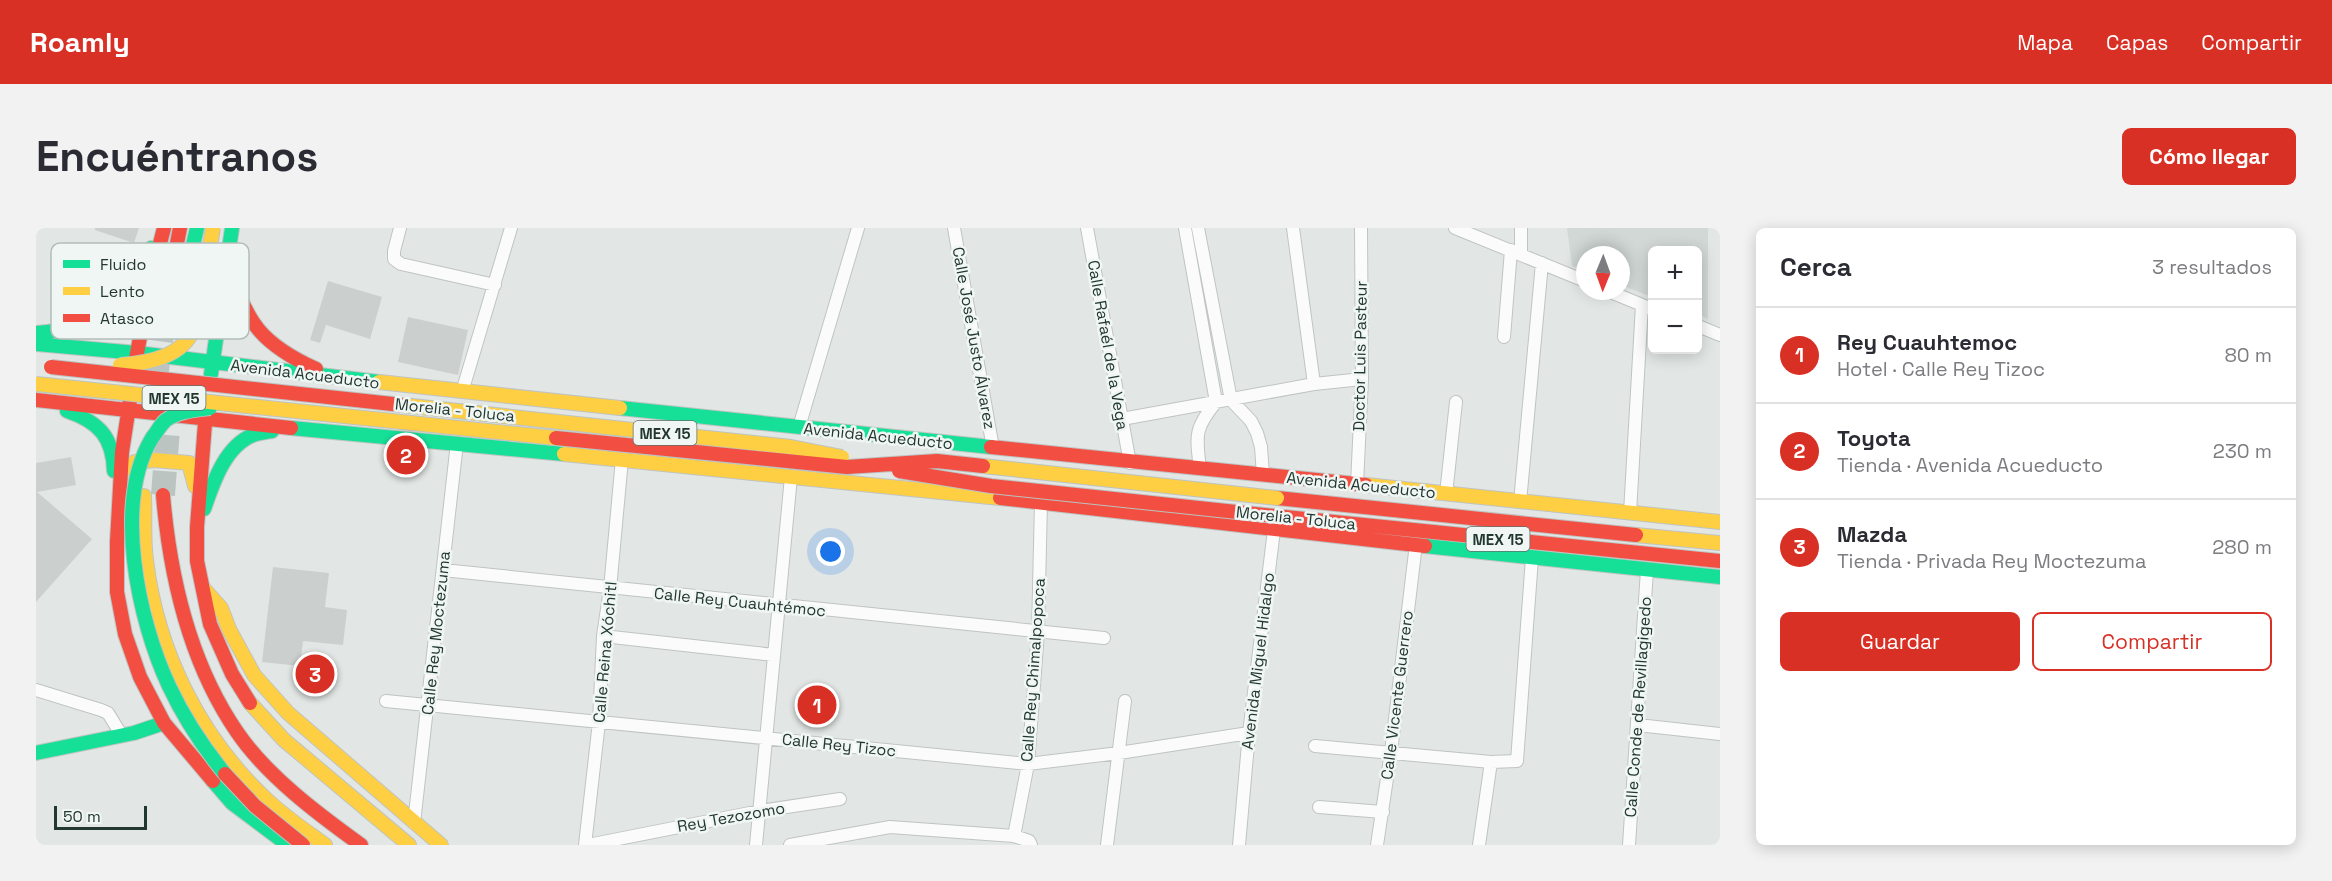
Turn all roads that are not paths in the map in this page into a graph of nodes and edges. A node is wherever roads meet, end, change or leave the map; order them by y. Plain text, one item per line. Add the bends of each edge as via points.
1 (163, 228) edge
2 (180, 228) edge
3 (197, 228) edge
4 (213, 228) edge
5 (232, 228) edge
6 (400, 228) edge
7 (511, 228) edge
8 (858, 228) edge
9 (954, 228) edge
10 (1087, 228) edge
11 (1185, 228) edge
12 (1198, 228) edge
13 (1293, 228) edge
14 (1361, 228) edge
15 (1455, 228) edge
16 (1521, 228) edge
17 (155, 243) edge
18 (159, 243) edge
19 (177, 243) edge
20 (194, 243) edge
21 (210, 243) edge
22 (230, 243) edge
23 (1516, 253) junction
24 (1542, 263) junction
25 (1576, 277) edge
26 (495, 285) junction
27 (1630, 300) edge
28 (1647, 307) edge
29 (249, 319) edge
30 (1702, 328) edge
31 (36, 333) edge
32 (51, 333) edge
33 (1720, 335) edge
34 (1504, 337) dead end
35 (140, 339) edge
36 (187, 339) edge
37 (216, 339) edge
38 (36, 344) edge
39 (99, 350) junction
40 (137, 353) junction
41 (212, 363) junction
42 (36, 366) edge
43 (240, 366) junction
44 (51, 367) junction
45 (328, 376) junction
46 (1362, 380) junction
47 (36, 384) edge
48 (1314, 384) junction
49 (462, 392) junction
50 (1231, 400) junction
51 (36, 402) edge
52 (1216, 402) junction
53 (1456, 402) dead end
54 (93, 406) junction
55 (128, 411) junction
56 (312, 413) junction
57 (1122, 419) junction
58 (205, 420) junction
59 (231, 423) junction
60 (799, 428) junction
61 (325, 431) junction
62 (456, 443) junction
63 (993, 448) junction
64 (622, 459) junction
65 (1130, 463) junction
66 (1200, 469) junction
67 (1263, 475) junction
68 (1279, 476) junction
69 (790, 477) junction
70 (1357, 484) junction
71 (1446, 494) junction
72 (163, 495) tunnel mouth
73 (144, 496) dead end
74 (1277, 498) junction
75 (119, 499) junction
76 (1041, 502) junction
77 (1520, 502) junction
78 (1630, 513) junction
79 (117, 520) junction
80 (1275, 522) junction
81 (1720, 522) edge
82 (197, 527) junction
83 (1720, 543) edge
84 (1416, 544) junction
85 (1532, 558) junction
86 (1720, 561) edge
87 (443, 570) junction
88 (1647, 570) junction
89 (1720, 577) edge
90 (201, 587) junction
91 (610, 589) junction
92 (779, 605) junction
93 (1038, 632) junction
94 (603, 636) junction
95 (1104, 638) dead end
96 (774, 656) junction
97 (36, 690) edge
98 (386, 701) dead end
99 (1125, 701) dead end
100 (428, 705) junction
101 (599, 722) junction
102 (164, 723) junction
103 (1638, 725) junction
104 (1249, 733) junction
105 (1720, 734) edge
106 (122, 736) junction
107 (766, 737) junction
108 (1315, 746) dead end
109 (1391, 752) junction
110 (36, 753) edge
111 (1119, 753) junction
112 (1491, 762) junction
113 (1028, 764) junction
114 (840, 800) dead end
115 (1319, 807) dead end
116 (760, 811) junction
117 (1383, 812) junction
118 (414, 823) junction
119 (1014, 837) junction
120 (288, 845) edge
121 (303, 845) edge
122 (324, 845) edge
123 (361, 845) edge
124 (409, 845) edge
125 (441, 845) edge
126 (586, 845) edge
127 (756, 845) edge
128 (790, 845) edge
129 (1031, 845) edge
130 (1107, 845) edge
131 (1239, 845) edge
132 (1377, 845) edge
133 (1479, 845) edge
134 (1629, 845) edge

1 - 17 main road
1 - 18 main road
2 - 19 main road
3 - 20 main road
4 - 21 main road, bridge
5 - 22 main road
6 - 26 street via 394,259 401,264
7 - 26 street
8 - 60 street
9 - 63 street, Calle José Justo Álvarez
10 - 57 street, Calle Rafaél de la Vega
11 - 52 street
12 - 50 street
13 - 48 street
14 - 46 street, Doctor Luis Pasteur
15 - 23 street
16 - 23 street
23 - 24 street
23 - 34 street
24 - 25 street
24 - 77 street
26 - 49 street
27 - 28 street
28 - 78 street
29 - 45 main road via 264,339 283,353
30 - 33 street
31 - 32 main road
35 - 40 main road
36 - 44 main road, bridge via 174,352 154,361
37 - 41 main road
38 - 39 main road, Avenida Acueducto
39 - 40 main road, Avenida Acueducto
39 - 54 main road via 111,369 105,395
40 - 41 main road, Avenida Acueducto
40 - 55 main road
41 - 43 main road, Avenida Acueducto
41 - 58 main road
42 - 44 main road, Morelia - Toluca / MEX 15
43 - 45 main road, Avenida Acueducto
43 - 59 main road via 222,378 216,391 218,405
44 - 80 main road, Morelia - Toluca / MEX 15, bridge via 791,447 891,470 991,486
45 - 49 main road, Avenida Acueducto
46 - 48 street
46 - 70 street, Doctor Luis Pasteur
47 - 56 main road, Morelia - Toluca / MEX 15, bridge
48 - 50 street
49 - 60 main road, Avenida Acueducto
50 - 52 street
50 - 67 street via 1257,433
51 - 54 main road
51 - 79 main road via 87,417 100,428 114,463
52 - 57 street
52 - 66 street via 1198,429
53 - 71 street
54 - 55 main road
55 - 58 main road
55 - 75 main road
56 - 74 main road, Morelia - Toluca / MEX 15, bridge via 801,464 847,467 937,460
56 - 121 main road, bridge via 215,408 185,412 160,424 148,443 134,483 133,506 136,575 161,672 215,762 242,794
57 - 65 street, Calle Rafaél de la Vega
58 - 59 main road
58 - 82 main road
59 - 61 main road
60 - 63 main road, Avenida Acueducto
61 - 62 main road
61 - 82 main road via 275,430 250,436 220,469
62 - 64 main road
62 - 87 street, Calle Rey Moctezuma
63 - 65 main road, Avenida Acueducto
64 - 69 main road
64 - 91 street, Calle Reina Xóchitl
65 - 66 main road, Avenida Acueducto
66 - 67 main road, Avenida Acueducto
67 - 68 main road, Avenida Acueducto
68 - 70 main road, Avenida Acueducto
68 - 74 street, Avenida Miguel Hidalgo
69 - 76 main road
69 - 92 street
70 - 71 main road, Avenida Acueducto
71 - 77 main road, Avenida Acueducto
72 - 123 main road via 174,586 188,634 212,690 238,733 281,781
73 - 122 main road via 146,559 156,615 184,686 216,743 234,765 267,800
74 - 80 street, Avenida Miguel Hidalgo
74 - 83 main road, Morelia - Toluca / MEX 15
75 - 79 main road
75 - 82 main road via 126,474 135,462 189,463 195,485
76 - 80 main road
76 - 93 street, Calle Rey Chimalpopoca
77 - 78 main road, Avenida Acueducto
78 - 81 main road, Avenida Acueducto
79 - 102 main road via 117,592 124,634
80 - 84 main road
80 - 86 main road, Morelia - Toluca / MEX 15
80 - 104 street, Avenida Miguel Hidalgo
82 - 90 main road
84 - 85 main road
84 - 109 street, Calle Vicente Guerrero
85 - 88 main road
85 - 112 street via 1517,761
87 - 91 street, Calle Rey Cuauhtémoc
87 - 100 street, Calle Rey Moctezuma
88 - 89 main road
88 - 103 street, Calle Conde de Revillagigedo
90 - 118 main road via 221,608 254,675 288,713
90 - 124 main road via 210,624 232,674 251,704 284,740
91 - 92 street, Calle Rey Cuauhtémoc
91 - 94 street, Calle Reina Xóchitl
92 - 93 street, Calle Rey Cuauhtémoc
92 - 96 street
93 - 95 street, Calle Rey Cuauhtémoc
93 - 113 street, Calle Rey Chimalpopoca
94 - 96 street
94 - 101 street, Calle Reina Xóchitl
96 - 107 street
97 - 106 street via 101,710
98 - 100 street, Calle Rey Tizoc
99 - 111 street
100 - 101 street, Calle Rey Tizoc
100 - 118 street, Calle Rey Moctezuma
101 - 107 street, Calle Rey Tizoc
101 - 126 street, Calle Reina Xóchitl
102 - 106 main road
102 - 120 main road via 231,803
103 - 105 street
103 - 134 street, Calle Conde de Revillagigedo
104 - 111 street, Calle Rey Tizoc
104 - 131 street, Avenida Miguel Hidalgo
106 - 110 main road
107 - 113 street, Calle Rey Tizoc
107 - 116 street
108 - 109 street
109 - 112 street
109 - 117 street, Calle Vicente Guerrero
111 - 113 street, Calle Rey Tizoc
111 - 130 street
112 - 133 street
113 - 119 street, Calle Rey Chimalpopoca
114 - 116 street, Rey Tezozomo
115 - 117 street
116 - 126 street, Rey Tezozomo
116 - 127 street
117 - 132 street, Calle Vicente Guerrero
118 - 125 main road
119 - 128 street via 890,828
119 - 129 street

